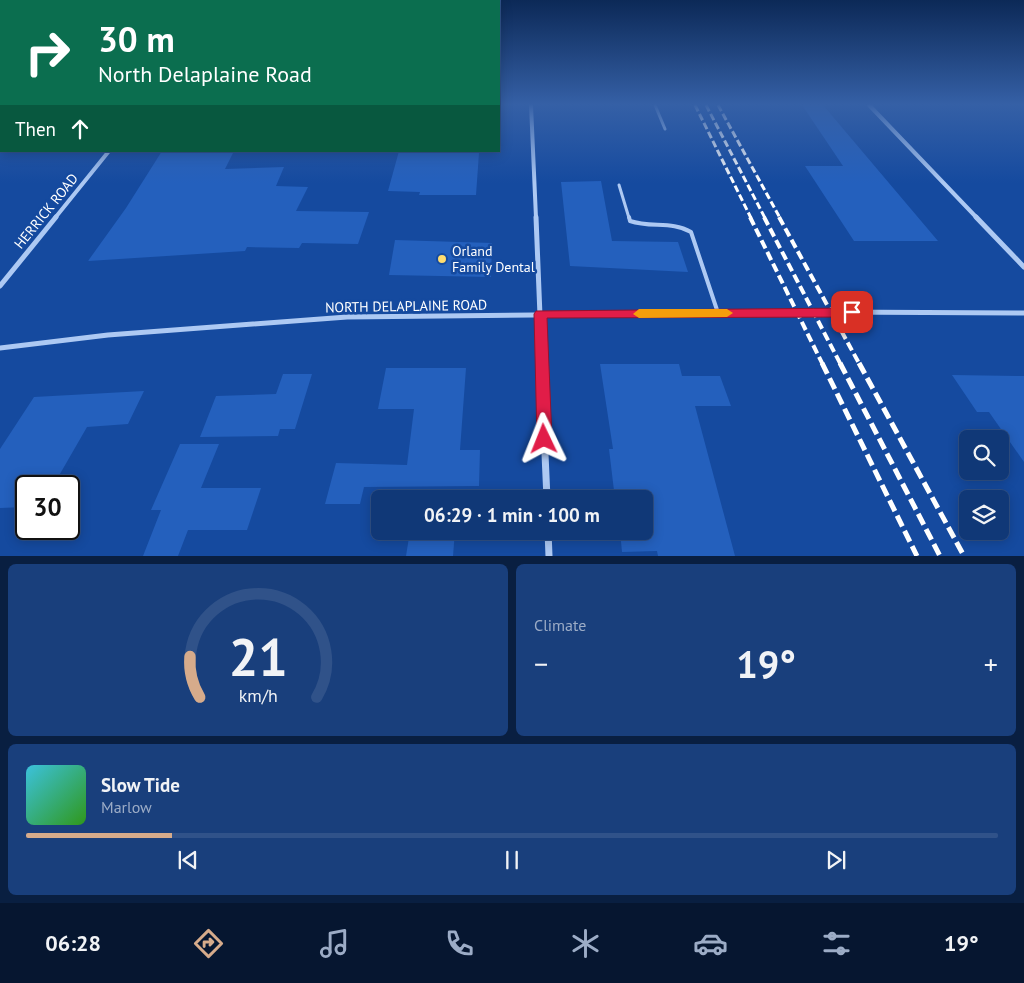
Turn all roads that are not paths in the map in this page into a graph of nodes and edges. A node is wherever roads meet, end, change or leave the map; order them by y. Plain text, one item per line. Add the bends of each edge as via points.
1 (532, 131) edge
2 (895, 131) edge
3 (108, 152) edge
4 (619, 185) dead end
5 (1024, 267) edge
6 (0, 286) edge
7 (718, 313) junction
8 (1024, 313) edge
9 (540, 314) junction
10 (0, 348) edge
11 (547, 490) edge
12 (548, 540) edge
13 (549, 556) edge

1 - 9 street
2 - 5 street
3 - 6 street, HERRICK ROAD
4 - 7 lane via 630,221 681,225 690,232
7 - 8 street, NORTH DELAPLAINE ROAD
7 - 9 street, NORTH DELAPLAINE ROAD
9 - 10 street, NORTH DELAPLAINE ROAD via 347,317 108,335
9 - 11 street
12 - 13 street

